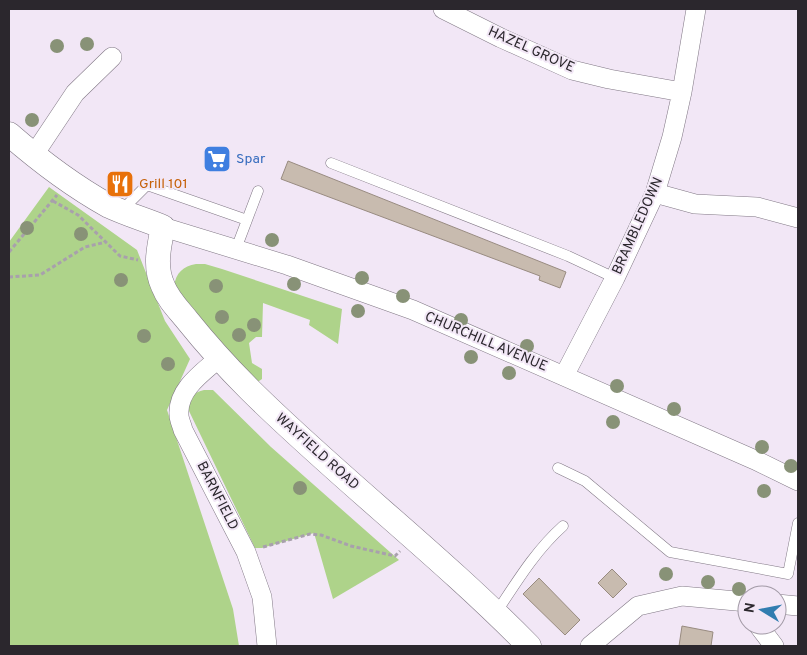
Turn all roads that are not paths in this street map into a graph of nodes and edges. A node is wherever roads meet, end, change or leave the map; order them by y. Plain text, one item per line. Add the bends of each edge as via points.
1 (443, 9) edge
2 (696, 9) edge
3 (112, 57) dead end
4 (682, 92) junction
5 (9, 134) edge
6 (33, 156) junction
7 (331, 163) dead end
8 (258, 191) dead end
9 (655, 193) junction
10 (121, 211) junction
11 (798, 218) edge
12 (247, 220) junction
13 (163, 227) junction
14 (236, 249) junction
15 (615, 278) junction
16 (218, 359) junction
17 (564, 376) junction
18 (558, 468) dead end
19 (798, 481) edge
20 (798, 523) edge
21 (563, 526) dead end
22 (737, 601) edge
23 (496, 614) junction
24 (766, 635) edge
25 (267, 646) edge
26 (529, 646) edge
27 (590, 646) edge
28 (774, 646) edge

1 - 4 street, HAZEL GROVE via 572,70
2 - 4 street, BRAMBLEDOWN
3 - 6 street via 75,94
4 - 9 street, BRAMBLEDOWN
5 - 6 street
6 - 10 street via 66,180
7 - 15 lane via 568,256
8 - 12 lane
9 - 11 street via 695,204 757,207
9 - 15 street, BRAMBLEDOWN
10 - 12 lane via 148,185
10 - 13 street
12 - 14 lane
13 - 14 street, CHURCHILL AVENUE
13 - 16 street, WAYFIELD ROAD via 158,266 162,285
14 - 17 street, CHURCHILL AVENUE via 413,310
15 - 17 street, BRAMBLEDOWN
16 - 23 street, WAYFIELD ROAD via 282,422
16 - 25 street, BARNFIELD via 189,386 179,413 183,430 246,552 262,597
17 - 19 street, CHURCHILL AVENUE
18 - 20 lane via 585,481 670,552 788,574
21 - 23 lane via 541,548
22 - 27 street via 682,596 638,606
23 - 26 street, WAYFIELD ROAD
24 - 28 street

